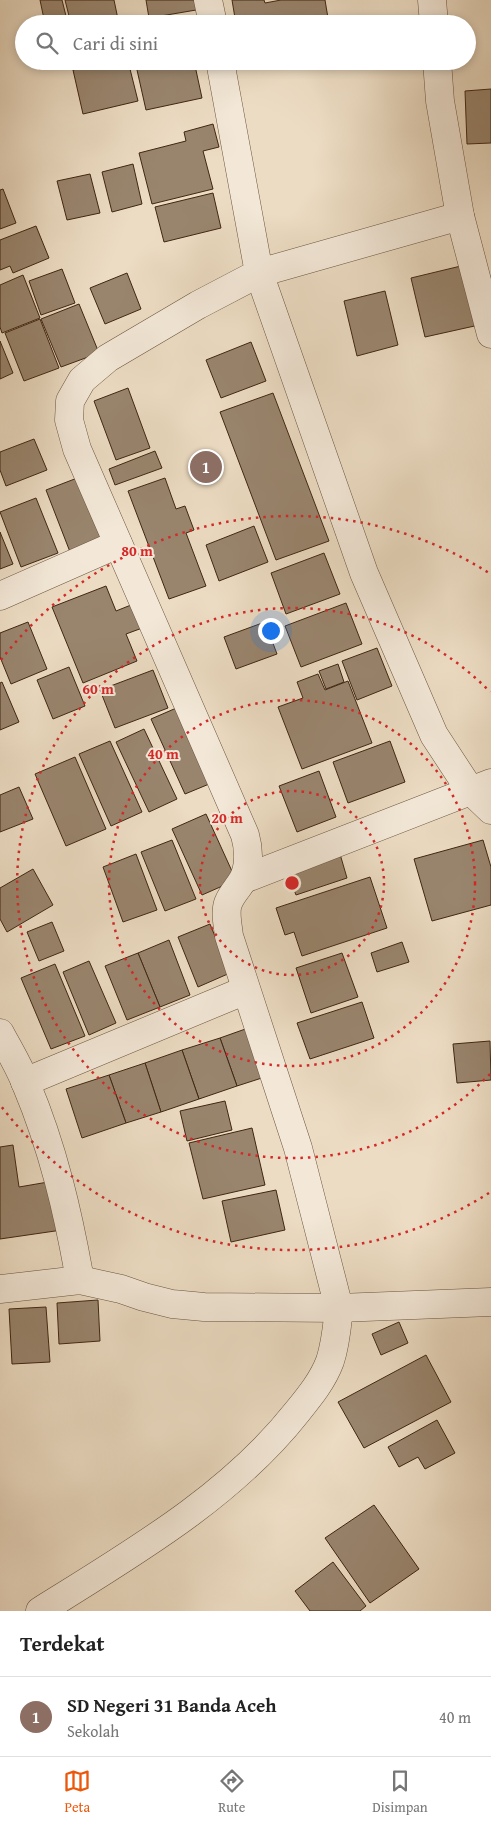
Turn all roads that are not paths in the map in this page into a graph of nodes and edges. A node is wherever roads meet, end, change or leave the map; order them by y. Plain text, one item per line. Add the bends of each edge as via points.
1 (208, 0) edge
2 (432, 0) edge
3 (210, 15) edge
4 (433, 15) edge
5 (222, 70) edge
6 (438, 70) edge
7 (460, 216) junction
8 (259, 273) junction
9 (491, 334) edge
10 (118, 544) junction
11 (0, 596) edge
12 (480, 787) edge
13 (491, 810) edge
14 (244, 879) junction
15 (246, 990) junction
16 (0, 1033) edge
17 (26, 1082) junction
18 (80, 1280) junction
19 (0, 1289) edge
20 (491, 1302) edge
21 (339, 1308) junction
22 (40, 1611) edge

1 - 3 street
2 - 4 street
5 - 8 street
6 - 7 street
7 - 8 street
7 - 9 street
8 - 10 street via 108,358 82,380 70,401 69,420 77,449
8 - 12 street via 364,573 434,735
10 - 11 street
10 - 14 street via 245,836 248,860
12 - 13 street
12 - 14 street
14 - 15 street via 229,901 226,912 229,936
15 - 17 street
15 - 21 street via 298,1148
16 - 17 street
17 - 18 street via 45,1132 69,1216
18 - 19 street
18 - 21 street via 122,1288 172,1304
20 - 21 street
21 - 22 street via 337,1336 330,1361 320,1382 283,1430 198,1507

